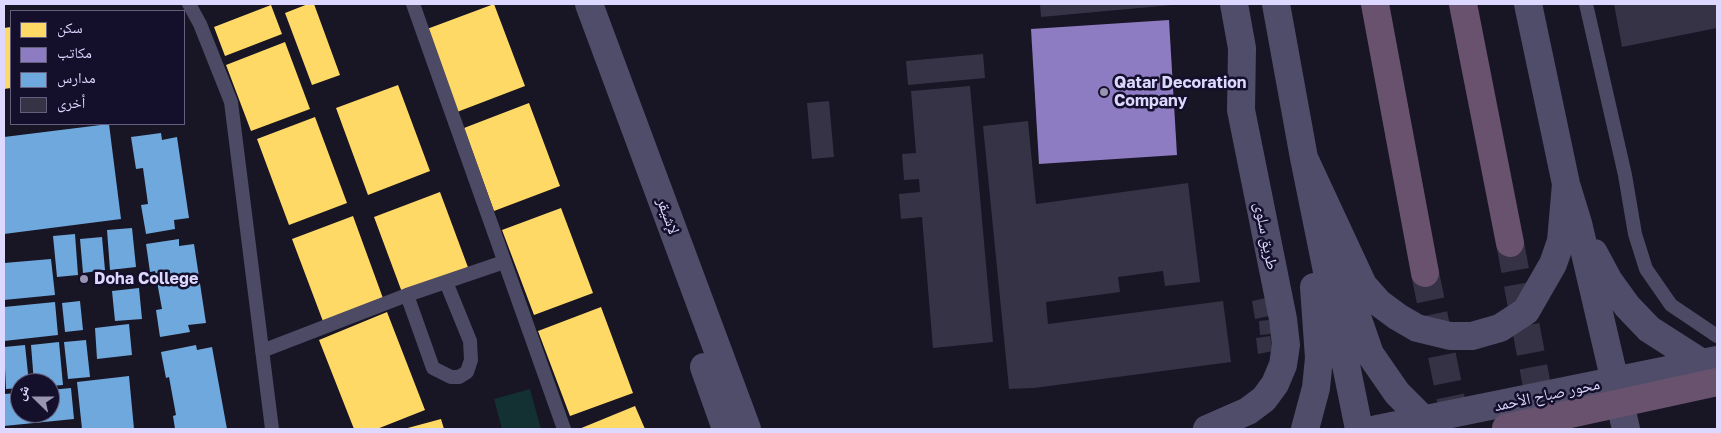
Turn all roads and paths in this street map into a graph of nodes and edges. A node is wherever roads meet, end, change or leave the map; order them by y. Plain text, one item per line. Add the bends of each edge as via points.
1 (189, 4) edge
2 (413, 4) edge
3 (573, 4) edge
4 (589, 4) edge
5 (1234, 4) edge
6 (1276, 4) edge
7 (1375, 4) edge
8 (1462, 4) edge
9 (1528, 4) edge
10 (1586, 4) edge
11 (1304, 158) junction
12 (1566, 184) junction
13 (1578, 223) junction
14 (1510, 243) tunnel mouth
15 (504, 262) junction
16 (1426, 273) tunnel mouth
17 (446, 282) junction
18 (407, 295) junction
19 (1717, 336) edge
20 (262, 351) junction
21 (1712, 368) edge
22 (1614, 381) junction
23 (1428, 425) edge
24 (272, 429) edge
25 (564, 429) edge
26 (726, 429) edge
27 (747, 429) edge
28 (1208, 429) edge
29 (1305, 429) edge
30 (1359, 429) edge
31 (1377, 429) edge
32 (1500, 429) edge
33 (1563, 429) edge
34 (1626, 429) edge

1 - 20 lane via 231,102
2 - 15 lane
3 - 26 main road, لإشيقر
4 - 27 main road, لإشيقر
5 - 28 main road, طريق سلوى via 1242,48 1241,110 1286,345 1276,384 1264,399 1248,411
6 - 11 main road
7 - 16 highway
8 - 14 highway
9 - 12 main road
10 - 19 lane via 1625,175 1635,234 1646,269 1671,305
11 - 12 main road via 1363,285 1379,303 1417,328 1450,336 1472,336 1500,328 1526,311 1553,264 1561,240
11 - 23 main road via 1370,354 1396,394
11 - 29 main road via 1305,219 1319,358 1316,388
11 - 30 main road
12 - 13 main road
13 - 21 main road via 1609,281 1627,306 1649,329
13 - 22 main road
15 - 17 lane
15 - 25 lane
17 - 18 lane
17 - 18 lane via 470,341 471,360 467,372 458,377 433,368
18 - 20 lane
20 - 24 lane
21 - 22 main road, محور صباح الأحمد
21 - 32 highway, محور صباح الأحمد, bridge
22 - 23 main road, محور صباح الأحمد
22 - 33 main road
22 - 34 main road
23 - 31 main road, محور صباح الأحمد

